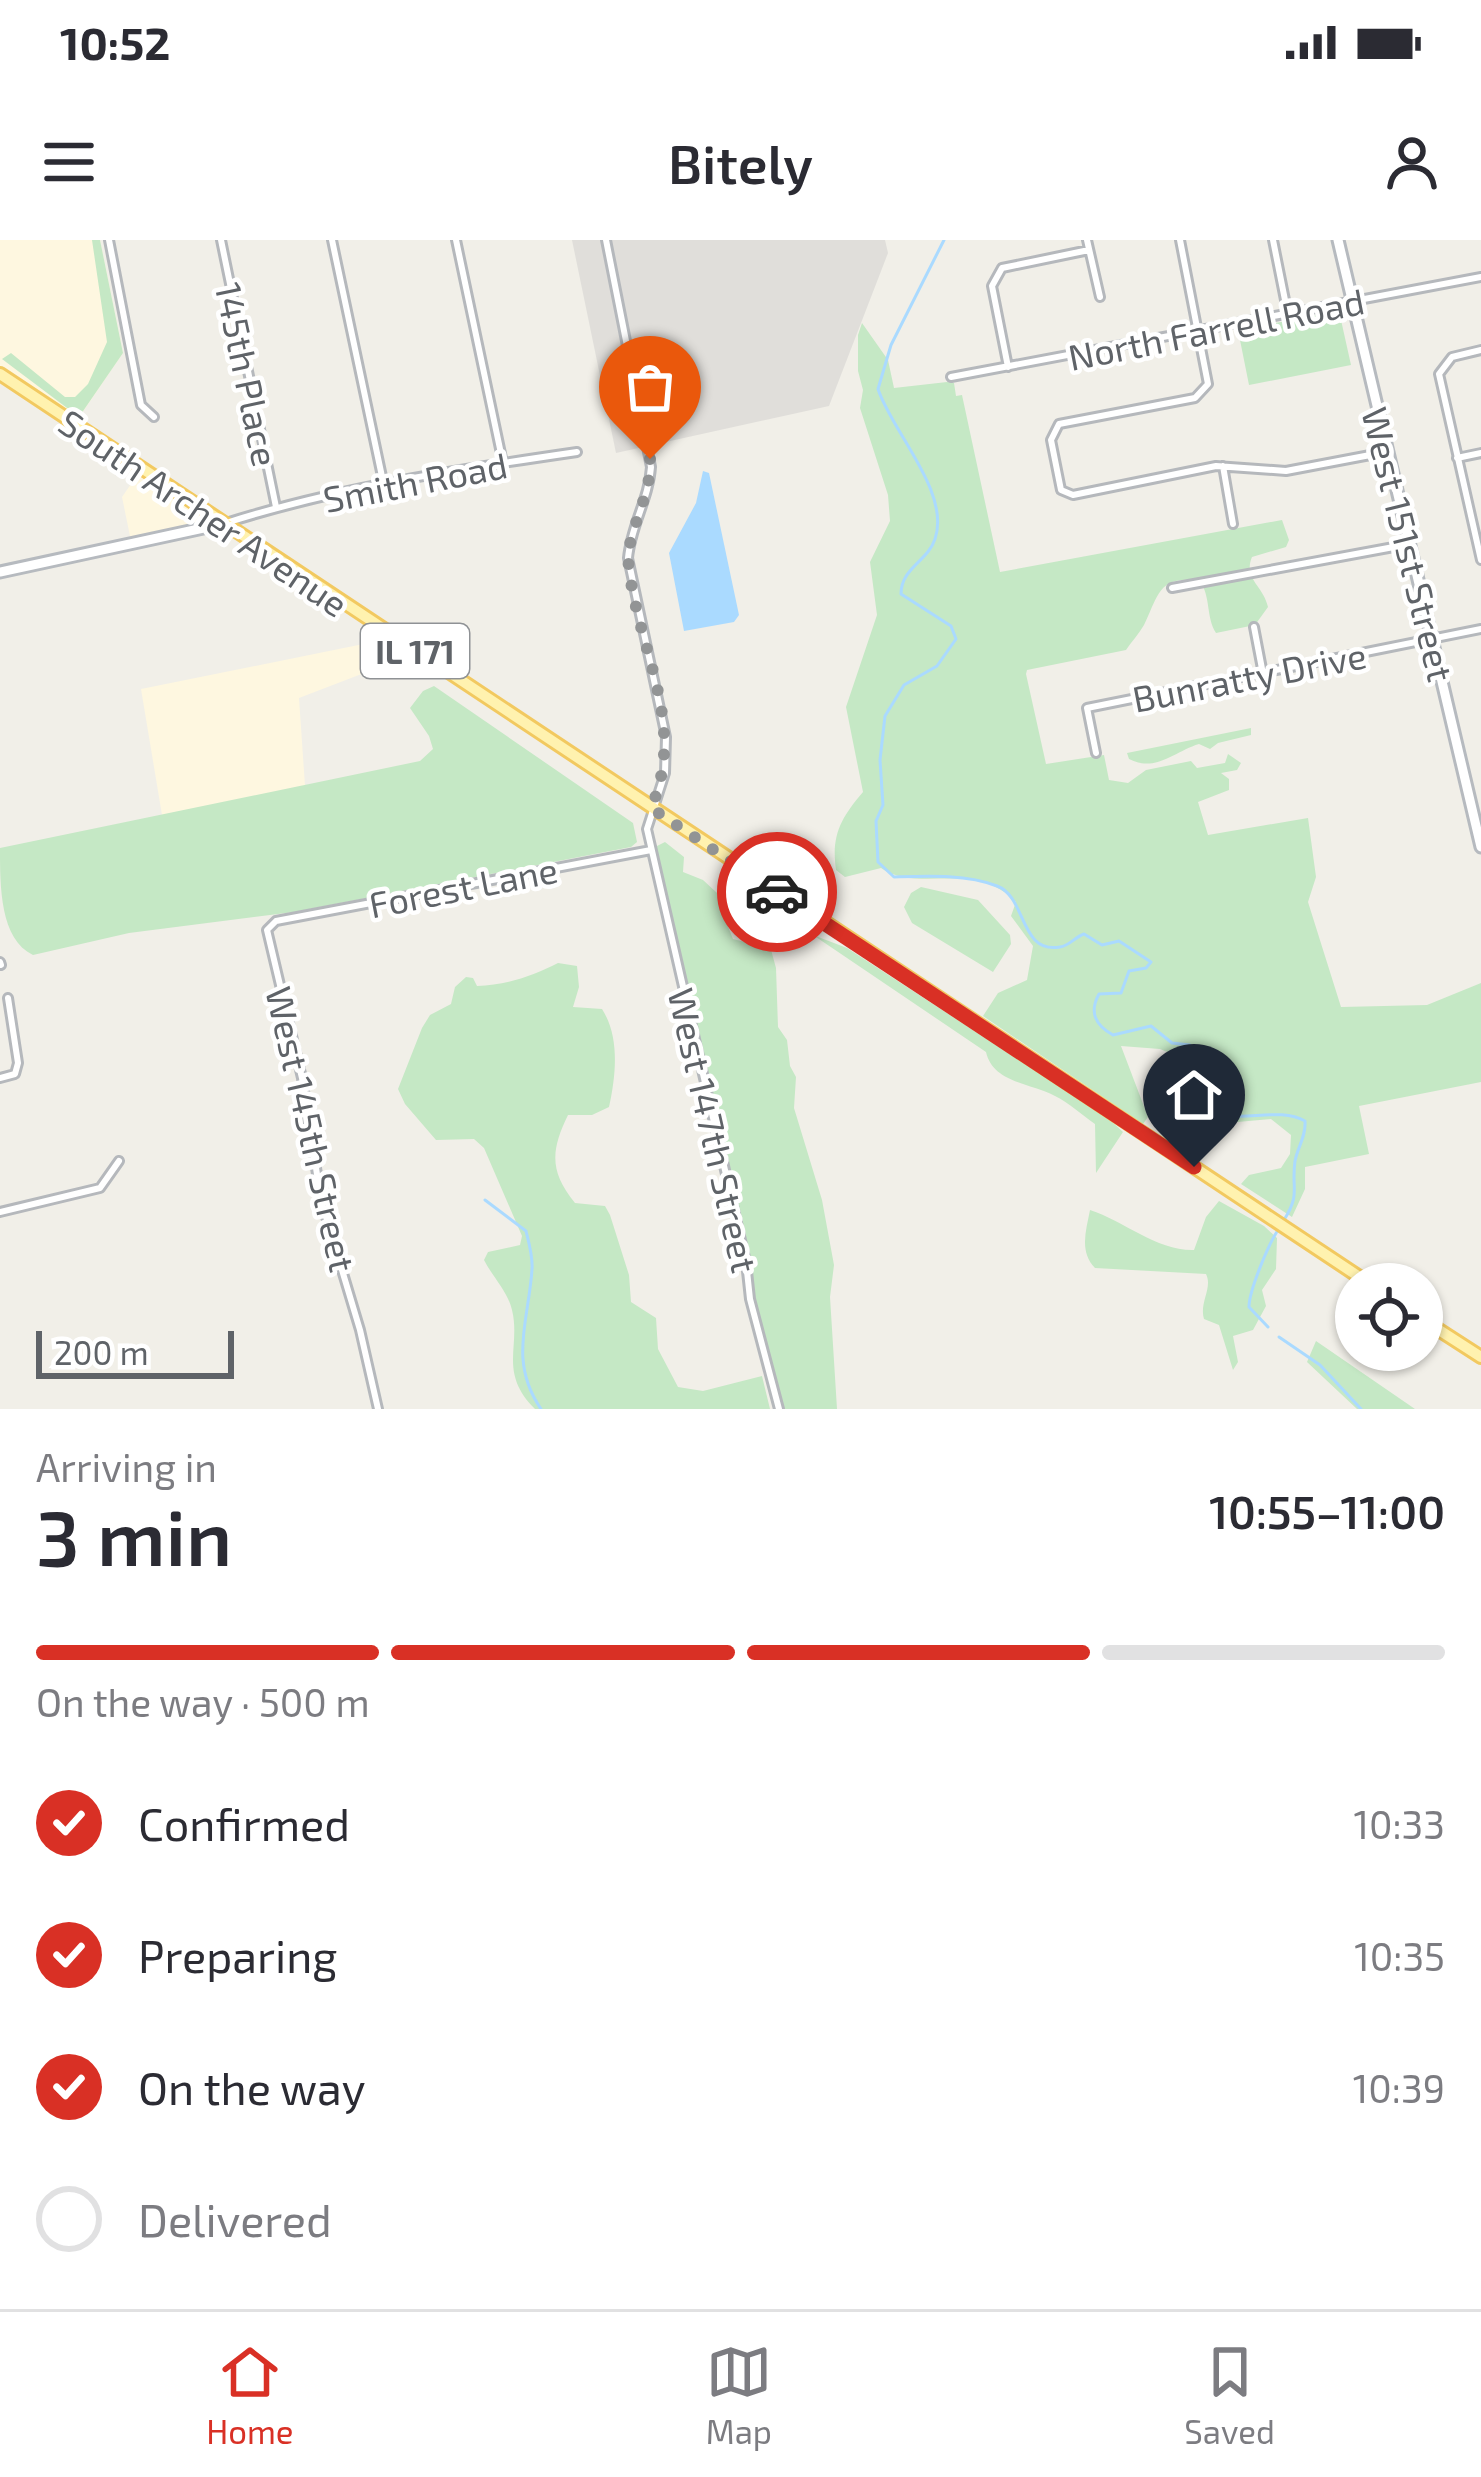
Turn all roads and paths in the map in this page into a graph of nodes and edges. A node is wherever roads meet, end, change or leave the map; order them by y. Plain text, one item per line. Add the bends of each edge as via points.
1 (109, 240) edge
2 (220, 240) edge
3 (332, 240) edge
4 (456, 240) edge
5 (606, 240) edge
6 (1087, 240) edge
7 (1180, 240) edge
8 (1273, 240) edge
9 (1338, 240) edge
10 (1089, 250) junction
11 (1481, 277) edge
12 (1100, 297) dead end
13 (1351, 303) junction
14 (1288, 315) junction
15 (1198, 333) junction
16 (1481, 350) edge
17 (1008, 367) junction
18 (0, 374) edge
19 (951, 377) dead end
20 (154, 417) dead end
21 (577, 452) dead end
22 (1388, 452) junction
23 (1481, 453) edge
24 (1457, 458) junction
25 (503, 463) junction
26 (1223, 466) junction
27 (384, 486) junction
28 (193, 504) junction
29 (276, 507) junction
30 (254, 514) junction
31 (222, 524) junction
32 (1233, 524) dead end
33 (189, 532) junction
34 (250, 543) junction
35 (1410, 544) junction
36 (1481, 560) edge
37 (0, 572) edge
38 (1172, 588) dead end
39 (1254, 627) dead end
40 (1481, 629) edge
41 (1433, 638) junction
42 (1263, 674) junction
43 (1096, 753) dead end
44 (651, 808) junction
45 (1481, 848) edge
46 (650, 850) junction
47 (276, 921) joint
48 (8, 998) dead end
49 (0, 1078) edge
50 (118, 1161) dead end
51 (0, 1212) edge
52 (1338, 1263) edge
53 (1443, 1333) edge
54 (1481, 1357) edge
55 (378, 1409) edge
56 (779, 1409) edge

1 - 20 street via 141,405
2 - 29 street, 145th Place
3 - 27 street
4 - 25 street
5 - 44 street, West 147th Street via 651,466 628,557 666,737
6 - 10 street
7 - 15 street
8 - 14 street
9 - 13 street, West 151st Street
10 - 12 street
10 - 17 street via 1002,268 992,286
11 - 13 street, North Farrell Road
13 - 14 street, North Farrell Road
13 - 22 street, West 151st Street
14 - 15 street, North Farrell Road
15 - 17 street, North Farrell Road
15 - 26 street via 1208,384 1195,398 1059,424 1051,440 1061,490 1072,495
16 - 24 street via 1451,357 1438,374
17 - 19 street, North Farrell Road
18 - 28 main road, South Archer Avenue / IL 171
21 - 25 street, Smith Road
22 - 26 street via 1286,471
22 - 35 street, West 151st Street
23 - 24 street
24 - 36 street
25 - 27 street, Smith Road
26 - 32 street
27 - 29 street, Smith Road
28 - 31 main road, South Archer Avenue / IL 171
28 - 33 street
29 - 30 street, Smith Road
30 - 31 street, Smith Road
30 - 34 street
31 - 33 street, Smith Road
31 - 34 main road, South Archer Avenue / IL 171
33 - 37 street, Smith Road
34 - 44 main road, South Archer Avenue / IL 171
35 - 38 street
35 - 41 street, West 151st Street
39 - 42 street
40 - 41 street, Bunratty Drive
41 - 42 street, Bunratty Drive
41 - 45 street, West 151st Street
42 - 43 street, Bunratty Drive via 1087,708
44 - 46 street, West 147th Street
44 - 52 main road, South Archer Avenue / IL 171
46 - 47 street, Forest Lane
46 - 56 street, West 147th Street
47 - 55 street, West 145th Street via 267,930 321,1200
48 - 49 street via 19,1063 15,1074
50 - 51 street via 100,1188
53 - 54 main road

